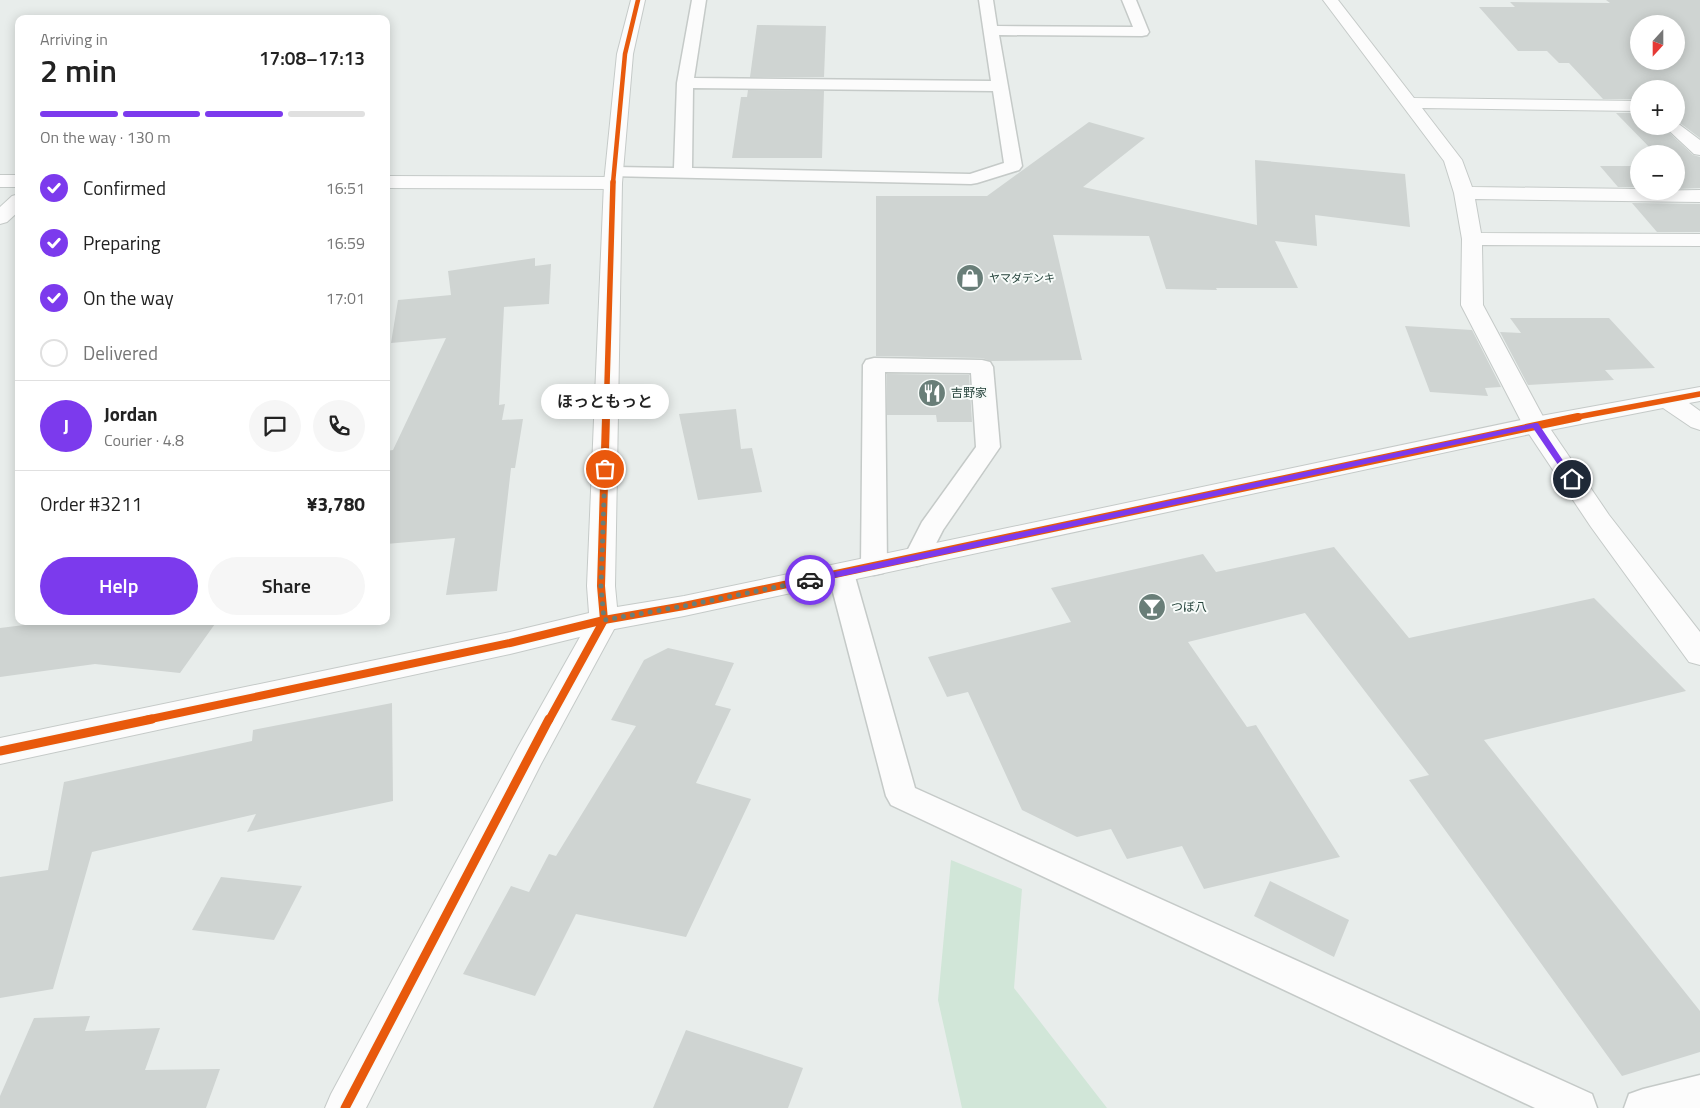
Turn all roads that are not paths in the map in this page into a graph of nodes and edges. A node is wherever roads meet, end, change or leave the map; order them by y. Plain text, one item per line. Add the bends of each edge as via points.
1 (638, 0) edge
2 (699, 0) edge
3 (986, 0) edge
4 (1129, 0) edge
5 (1330, 0) edge
6 (991, 30) junction
7 (685, 83) junction
8 (1000, 86) junction
9 (1408, 103) junction
10 (1630, 106) edge
11 (1684, 135) edge
12 (1700, 150) edge
13 (683, 173) junction
14 (614, 177) junction
15 (0, 181) edge
16 (15, 181) edge
17 (390, 182) edge
18 (1464, 193) junction
19 (1700, 196) edge
20 (15, 204) edge
21 (0, 218) edge
22 (1472, 239) junction
23 (1700, 240) edge
24 (1700, 394) edge
25 (1669, 401) junction
26 (1700, 422) edge
27 (1535, 425) junction
28 (917, 557) junction
29 (874, 566) junction
30 (841, 573) junction
31 (604, 620) junction
32 (1700, 654) edge
33 (0, 751) edge
34 (1700, 1094) edge
35 (345, 1108) edge
36 (1578, 1108) edge
37 (1643, 1108) edge

1 - 14 street via 625,54
2 - 7 lane
3 - 6 lane
4 - 6 lane via 1142,32
5 - 9 street
6 - 8 lane
7 - 8 lane
7 - 13 lane
8 - 13 lane via 1013,166 971,179
9 - 10 street
9 - 18 street via 1453,160
11 - 12 street
13 - 14 lane
14 - 17 street
14 - 31 street via 601,586
15 - 16 street
18 - 19 street
18 - 22 street
20 - 21 street
22 - 23 street
22 - 27 street via 1472,305
24 - 25 street
25 - 26 street
25 - 27 street
27 - 28 street
27 - 32 street via 1600,521
28 - 29 street
28 - 29 lane via 931,528 988,447 982,367 874,365
29 - 30 street
30 - 31 street
30 - 36 lane via 902,796
31 - 33 street via 510,643
31 - 35 street via 550,716
34 - 37 lane

